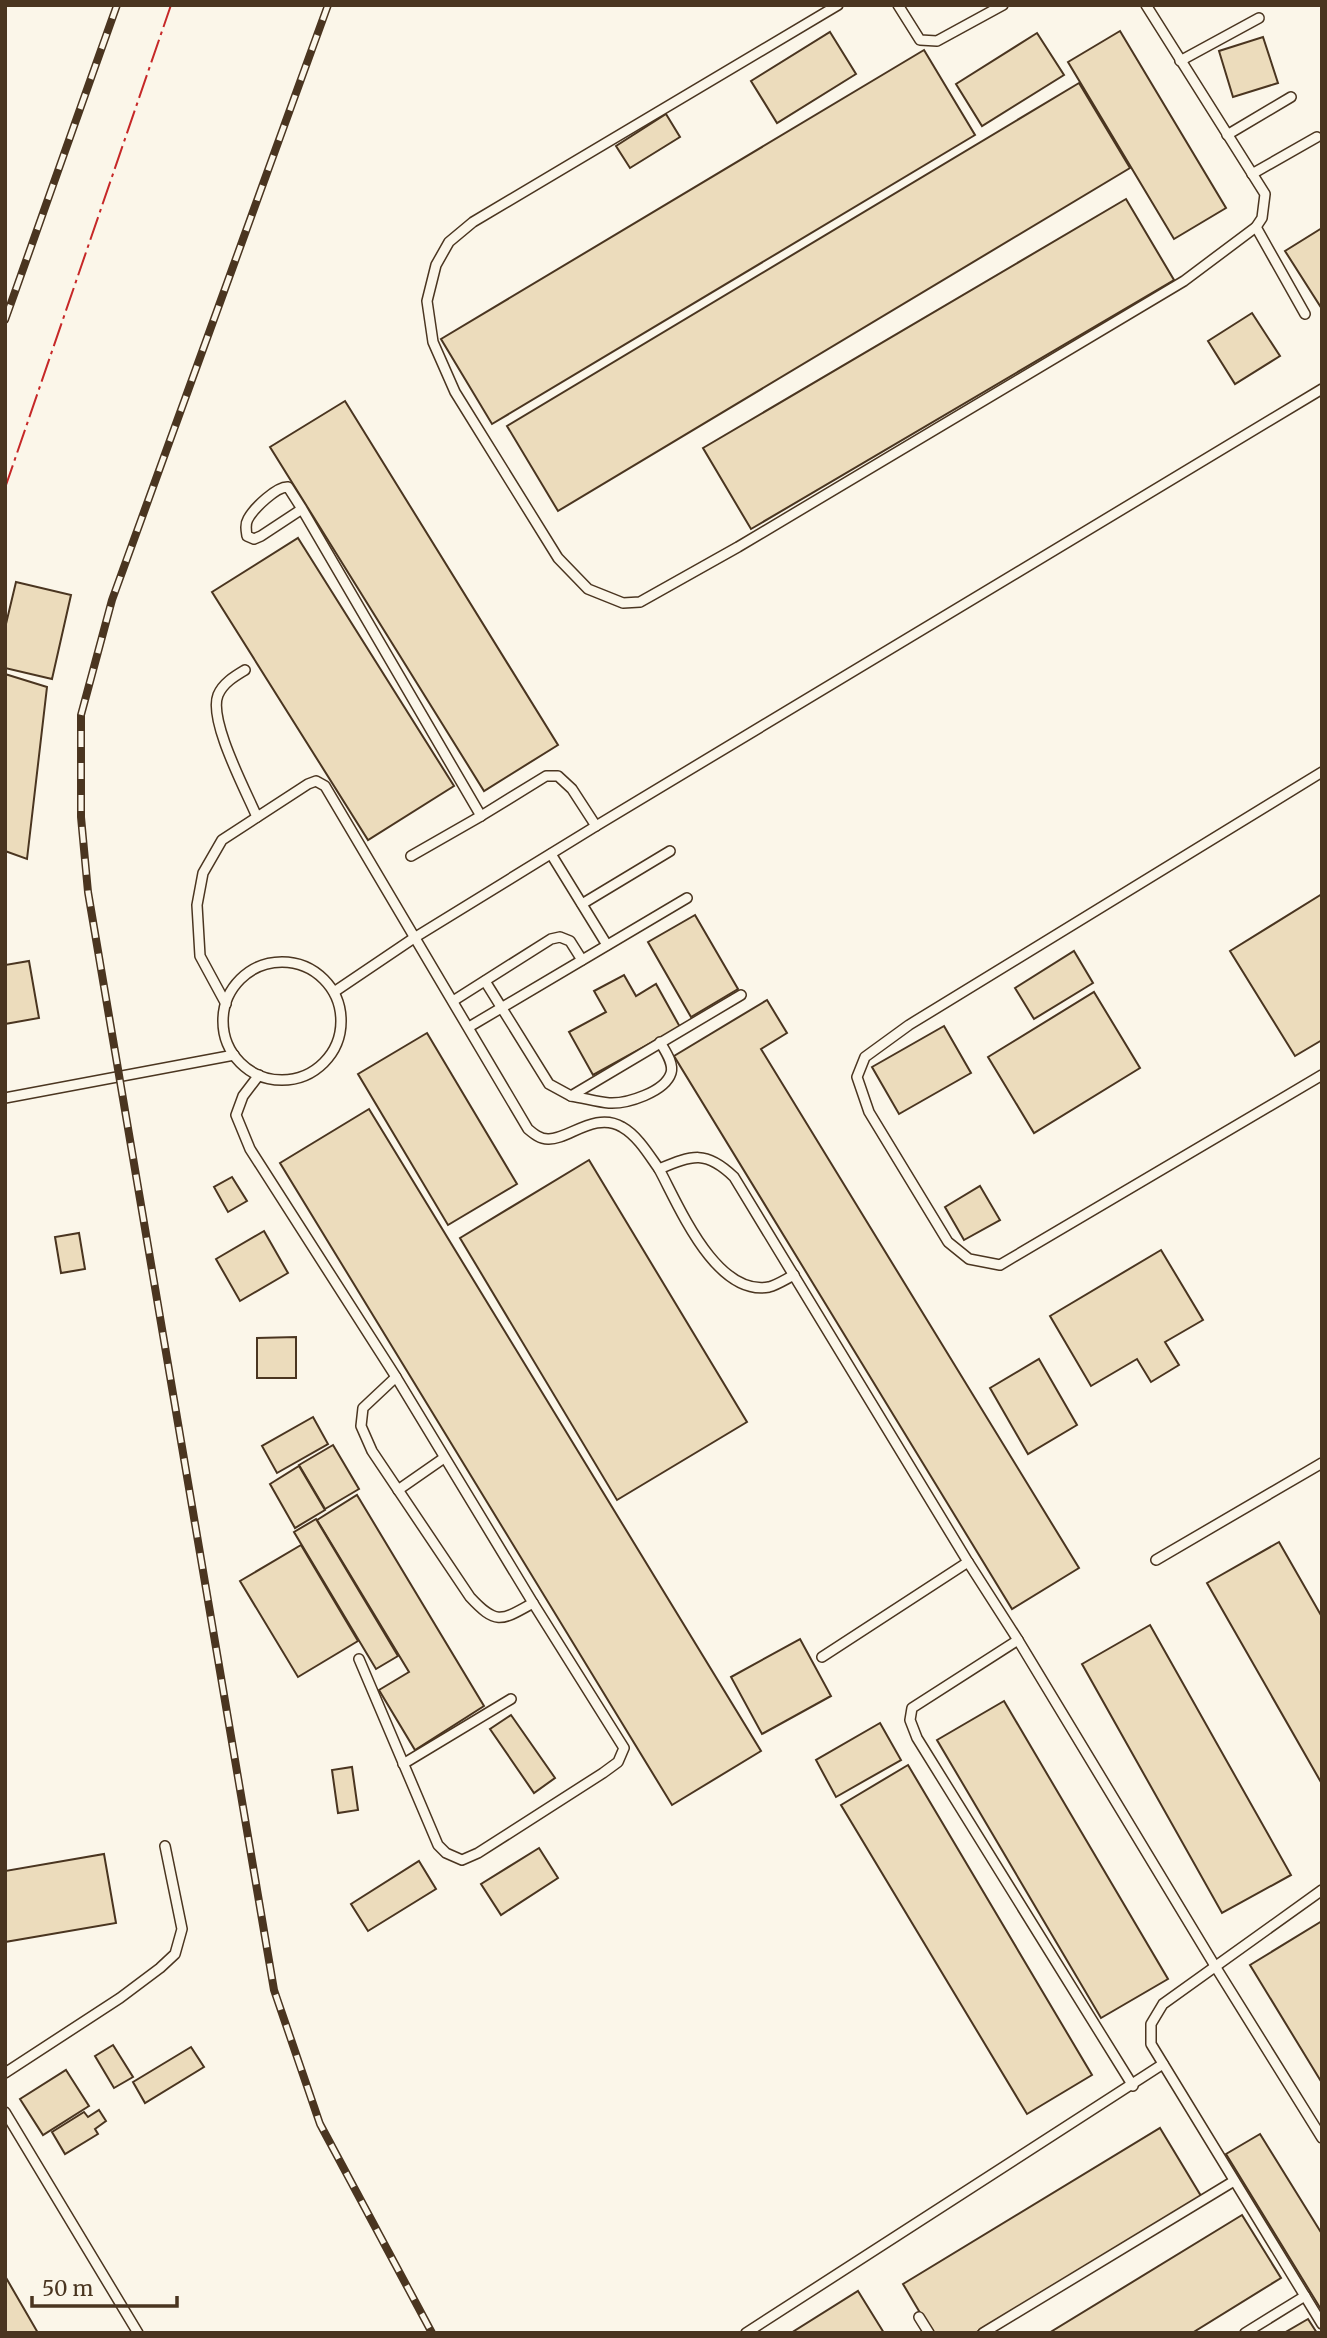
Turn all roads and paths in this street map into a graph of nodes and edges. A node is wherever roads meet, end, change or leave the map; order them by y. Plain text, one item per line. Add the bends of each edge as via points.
1 (838, 5) edge
2 (898, 5) edge
3 (1003, 5) edge
4 (1146, 5) edge
5 (1259, 18) dead end
6 (1180, 61) junction
7 (1291, 97) dead end
8 (1227, 135) junction
9 (1317, 137) dead end
10 (1252, 174) junction
11 (1256, 227) junction
12 (1305, 314) dead end
13 (1322, 389) edge
14 (302, 509) junction
15 (246, 670) dead end
16 (1322, 772) edge
17 (481, 816) junction
18 (257, 817) junction
19 (596, 826) junction
20 (670, 851) dead end
21 (551, 854) junction
22 (411, 856) dead end
23 (687, 898) dead end
24 (582, 904) junction
25 (414, 938) junction
26 (607, 945) junction
27 (582, 960) junction
28 (485, 981) junction
29 (334, 992) junction
30 (741, 995) dead end
31 (453, 1001) junction
32 (226, 1003) junction
33 (501, 1008) junction
34 (468, 1027) junction
35 (660, 1042) junction
36 (234, 1055) junction
37 (259, 1075) junction
38 (1322, 1075) edge
39 (571, 1096) junction
40 (5, 1098) edge
41 (659, 1169) junction
42 (794, 1275) junction
43 (396, 1377) junction
44 (444, 1458) junction
45 (1322, 1463) edge
46 (398, 1490) junction
47 (1156, 1560) dead end
48 (968, 1562) junction
49 (533, 1604) junction
50 (1018, 1640) junction
51 (822, 1657) dead end
52 (359, 1659) dead end
53 (512, 1699) dead end
54 (403, 1763) junction
55 (165, 1846) dead end
56 (1322, 1890) edge
57 (1214, 1966) junction
58 (1163, 2064) junction
59 (5, 2073) edge
60 (1133, 2086) junction
61 (5, 2112) edge
62 (1322, 2138) edge
63 (1234, 2181) junction
64 (1305, 2296) junction
65 (919, 2317) dead end
66 (1322, 2324) edge
67 (138, 2333) edge
68 (746, 2333) edge
69 (929, 2333) edge
70 (983, 2333) edge
71 (1245, 2333) edge

1 - 11 lane via 473,222 449,242 436,265 427,301 433,342 456,392 558,558 588,589 623,603 640,602 1184,281
2 - 3 lane via 920,40 937,41
4 - 6 lane
5 - 6 lane
6 - 8 lane
7 - 8 lane
8 - 10 lane
9 - 10 lane
10 - 11 lane via 1265,194
11 - 12 lane
13 - 19 lane
14 - 14 lane via 288,487 282,486 249,518 247,536 261,536
14 - 17 lane
15 - 18 lane via 218,693 215,709 227,750
16 - 38 lane via 909,1025 865,1057 857,1077 869,1112 948,1242 969,1259 1000,1265
17 - 19 lane via 546,776 558,776
17 - 22 lane
18 - 25 lane via 308,784 316,781 325,786
18 - 32 lane via 222,840 203,873 197,905 200,956
19 - 21 lane
20 - 24 lane
21 - 24 lane
21 - 25 lane
23 - 26 lane
24 - 26 lane
25 - 29 lane
25 - 31 lane
26 - 27 lane
27 - 28 lane via 570,941 560,937
27 - 33 lane
28 - 31 lane
28 - 33 lane
29 - 32 lane via 305,966 286,961 248,972
29 - 37 lane via 341,1028 326,1060 295,1079
30 - 35 lane
31 - 34 lane
32 - 36 lane via 225,1035
33 - 34 lane
33 - 39 lane via 549,1084
34 - 41 lane via 524,1122 538,1136 550,1140 583,1126 622,1126
35 - 39 lane
35 - 39 lane via 671,1072 647,1094 609,1103
36 - 37 lane
36 - 40 lane
37 - 43 lane via 236,1115 250,1149
41 - 42 lane via 683,1159 708,1158 720,1163 734,1177
41 - 42 lane via 711,1262 725,1276 769,1287
42 - 48 lane
43 - 44 lane
43 - 46 lane via 363,1408 361,1426
44 - 46 lane
44 - 49 lane
45 - 47 lane
46 - 49 lane via 470,1597 487,1614 506,1618
48 - 50 lane
48 - 51 lane
49 - 54 lane via 624,1748 618,1762 463,1860 438,1845
50 - 57 lane
50 - 60 lane via 912,1708 910,1720
52 - 54 lane
53 - 54 lane
55 - 59 lane via 182,1929 175,1954 120,1998
56 - 57 lane
57 - 58 lane via 1163,2004 1151,2024 1151,2044
57 - 62 lane
58 - 60 lane
58 - 63 lane
60 - 68 lane
61 - 67 lane
63 - 64 lane
63 - 70 lane
64 - 66 lane
64 - 71 lane
65 - 69 lane

